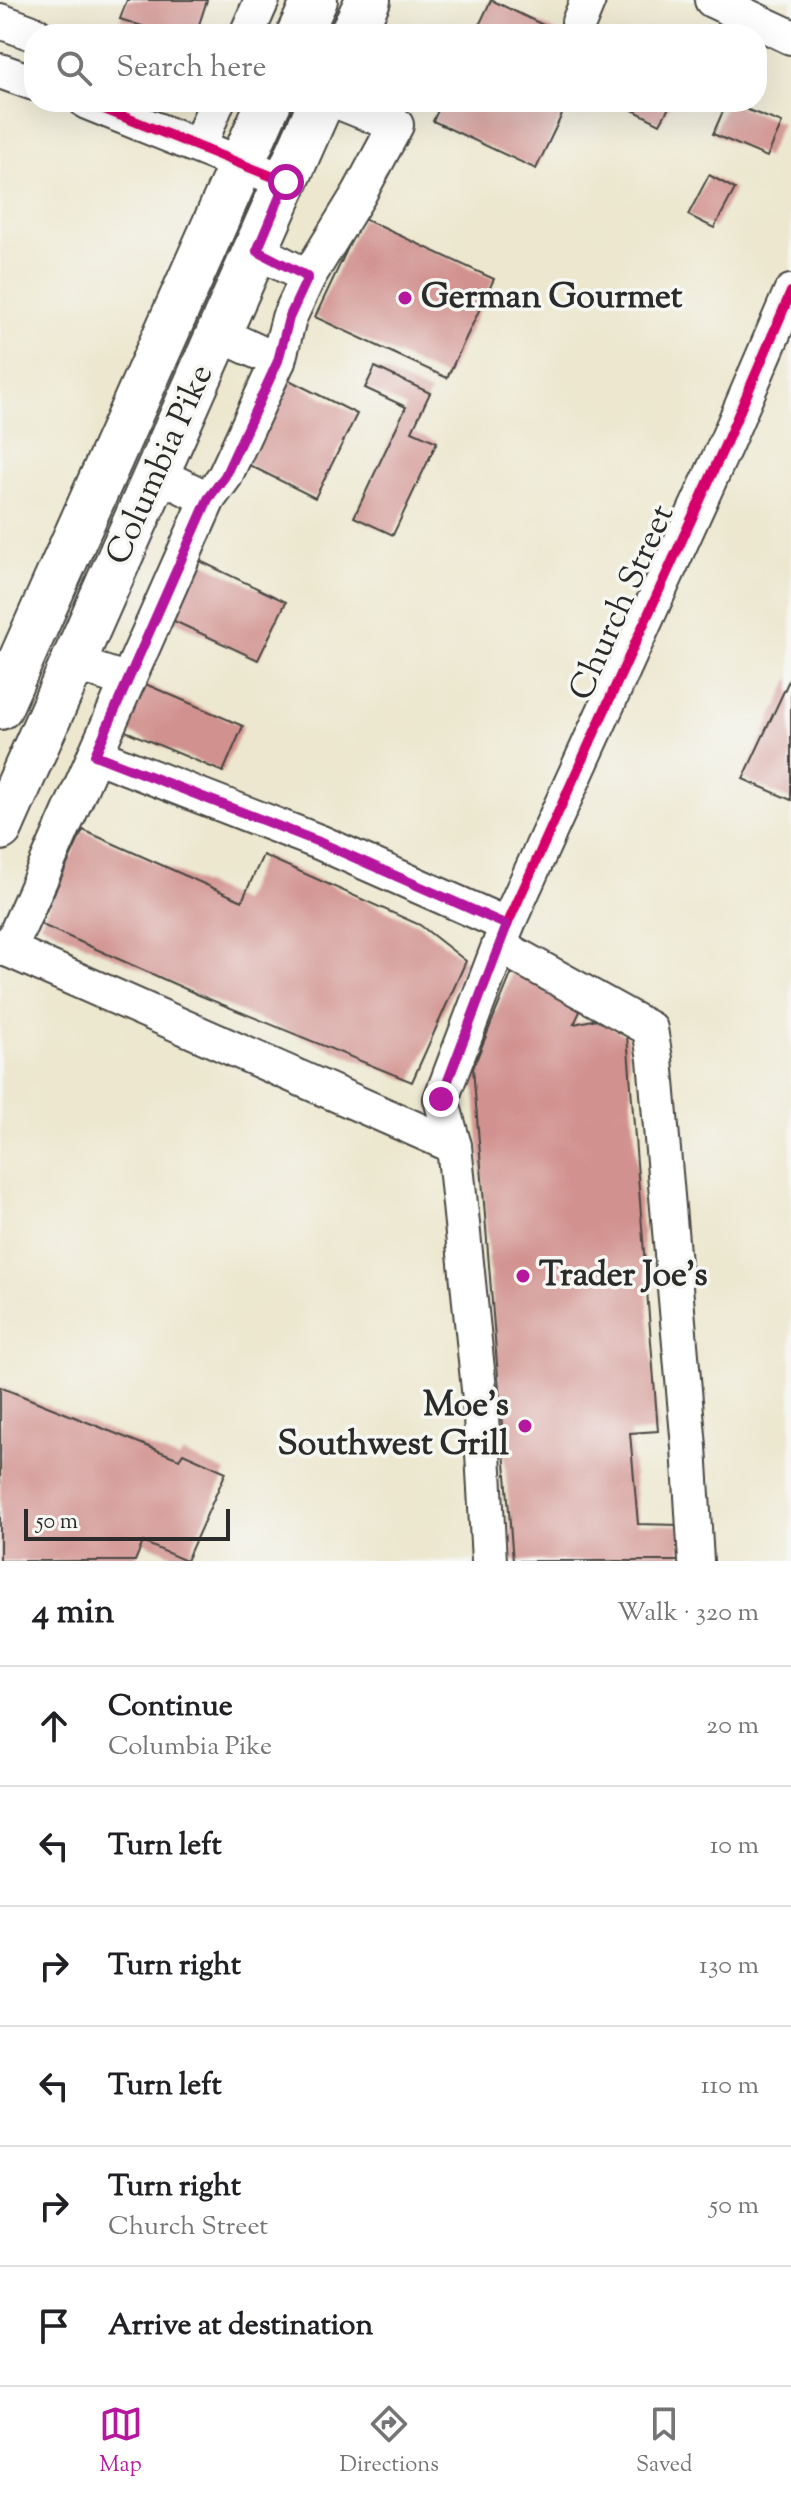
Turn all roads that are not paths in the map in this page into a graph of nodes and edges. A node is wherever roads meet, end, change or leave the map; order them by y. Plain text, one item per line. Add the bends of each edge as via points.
1 (262, 0) edge
2 (315, 0) edge
3 (368, 0) edge
4 (712, 0) edge
5 (0, 21) edge
6 (251, 24) edge
7 (304, 24) edge
8 (357, 24) edge
9 (763, 24) edge
10 (767, 26) edge
11 (24, 30) edge
12 (791, 37) edge
13 (0, 71) edge
14 (24, 79) edge
15 (112, 112) edge
16 (213, 112) edge
17 (264, 112) edge
18 (317, 112) edge
19 (364, 112) edge
20 (199, 146) junction
21 (241, 164) junction
22 (286, 182) junction
23 (257, 251) junction
24 (308, 277) junction
25 (789, 300) edge
26 (219, 334) junction
27 (278, 361) junction
28 (157, 474) junction
29 (208, 499) junction
30 (73, 663) junction
31 (128, 681) junction
32 (0, 707) edge
33 (95, 755) junction
34 (0, 828) edge
35 (504, 935) junction
36 (5, 948) edge
37 (454, 1146) junction
38 (489, 1561) edge
39 (696, 1561) edge

1 - 6 street
2 - 7 main road
3 - 8 main road
4 - 9 street
5 - 11 street
10 - 12 street
13 - 14 street
15 - 20 street
16 - 20 street
17 - 21 main road, Columbia Pike
18 - 22 main road, Columbia Pike
19 - 24 street via 396,125
20 - 21 street
21 - 22 street
21 - 32 main road, Columbia Pike
22 - 23 main road, Columbia Pike
23 - 24 street
23 - 26 main road, Columbia Pike
24 - 27 street via 289,318
25 - 35 street, Church Street
26 - 27 street
26 - 28 main road, Columbia Pike
27 - 29 street via 225,476
28 - 29 street
28 - 30 main road, Columbia Pike
29 - 31 street
30 - 31 street
30 - 34 main road, Columbia Pike
31 - 33 street
33 - 35 street via 319,842
33 - 36 street
35 - 37 street, Church Street via 441,1099
35 - 39 street via 650,1029
36 - 37 street
37 - 38 street, Church Street via 480,1399

